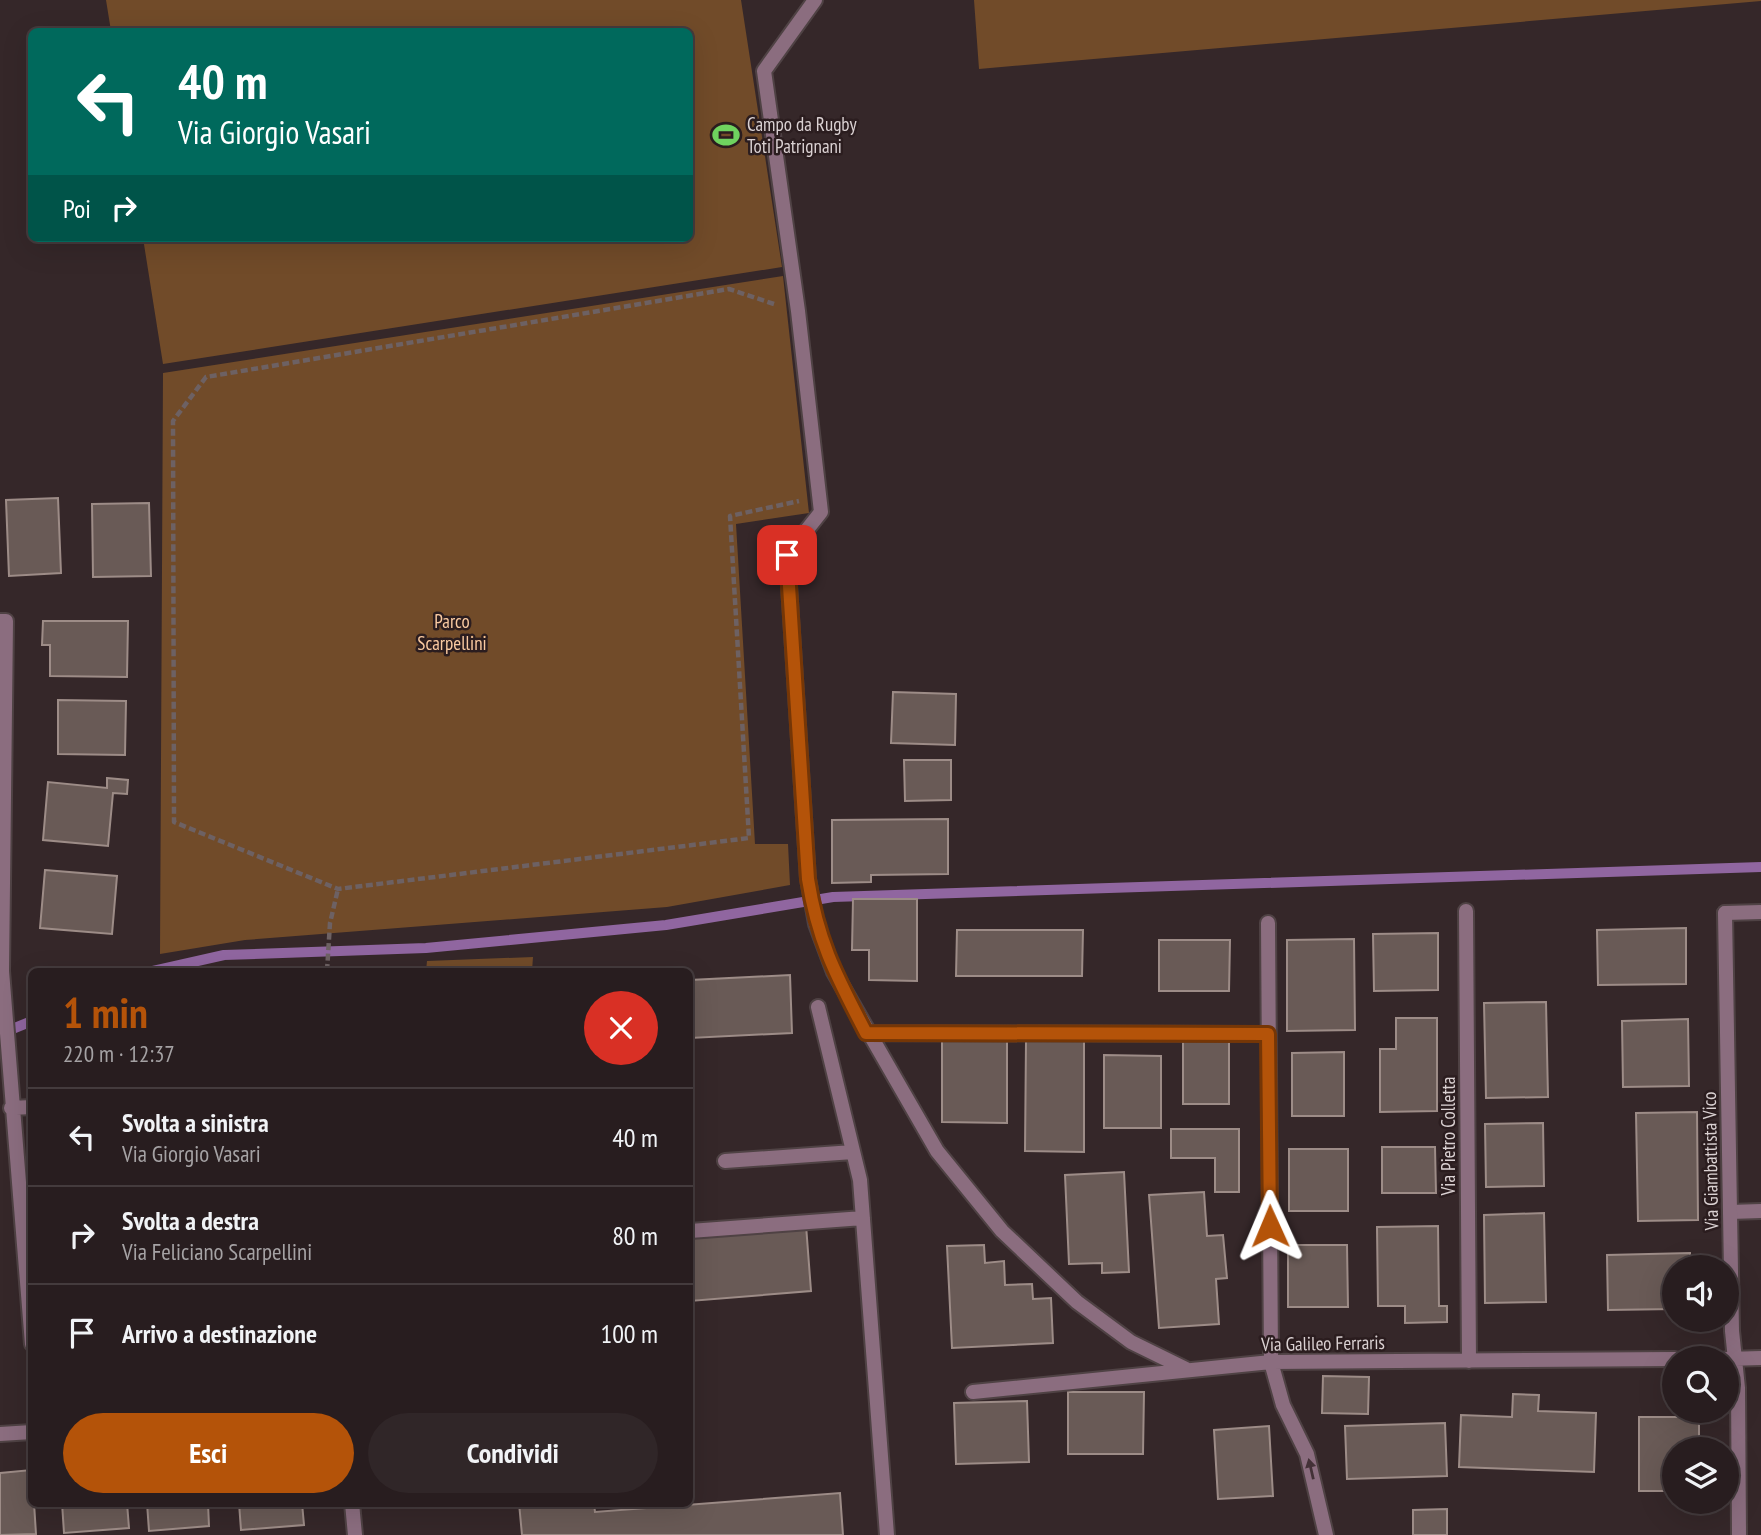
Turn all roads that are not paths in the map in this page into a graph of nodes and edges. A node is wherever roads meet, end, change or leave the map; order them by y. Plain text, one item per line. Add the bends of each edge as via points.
1 (815, 0) edge
2 (3, 621) edge
3 (1, 894) edge
4 (1466, 911) dead end
5 (1761, 912) edge
6 (1268, 923) dead end
7 (2, 971) edge
8 (818, 1007) dead end
9 (866, 1033) junction
10 (1268, 1034) junction
11 (28, 1107) edge
12 (12, 1108) junction
13 (852, 1152) junction
14 (725, 1161) dead end
15 (1761, 1211) edge
16 (1730, 1212) junction
17 (863, 1218) junction
18 (693, 1231) edge
19 (28, 1297) edge
20 (1731, 1346) edge
21 (1761, 1358) edge
22 (1662, 1359) edge
23 (1739, 1359) edge
24 (1469, 1361) junction
25 (1271, 1362) junction
26 (1186, 1369) junction
27 (973, 1392) dead end
28 (1738, 1423) edge
29 (28, 1432) edge
30 (0, 1434) edge
31 (352, 1507) edge
32 (355, 1535) edge
33 (887, 1535) edge
34 (1326, 1535) edge
35 (1739, 1535) edge

1 - 9 street via 764,71 821,512 787,555 808,879 816,924 834,972
2 - 3 street
3 - 7 street
4 - 24 street, Via Pietro Colletta
5 - 16 street, Via Giambattista Vico via 1725,913
6 - 10 street
7 - 12 street
8 - 13 street
9 - 10 street
9 - 26 street via 937,1151 1002,1231 1077,1302 1131,1342
10 - 25 street
11 - 12 street
12 - 19 street
13 - 14 street
13 - 17 street
15 - 16 street
16 - 20 street, Via Giambattista Vico
17 - 18 street
17 - 33 street
21 - 23 street
22 - 24 street, Via Galileo Ferraris
24 - 25 street, Via Galileo Ferraris
25 - 26 street, Via Galileo Ferraris
34 -> 25 street via 1307,1454 1283,1405
26 - 27 street, Via Galileo Ferraris
28 - 35 street, Via Giambattista Vico
29 - 30 street
31 - 32 street

